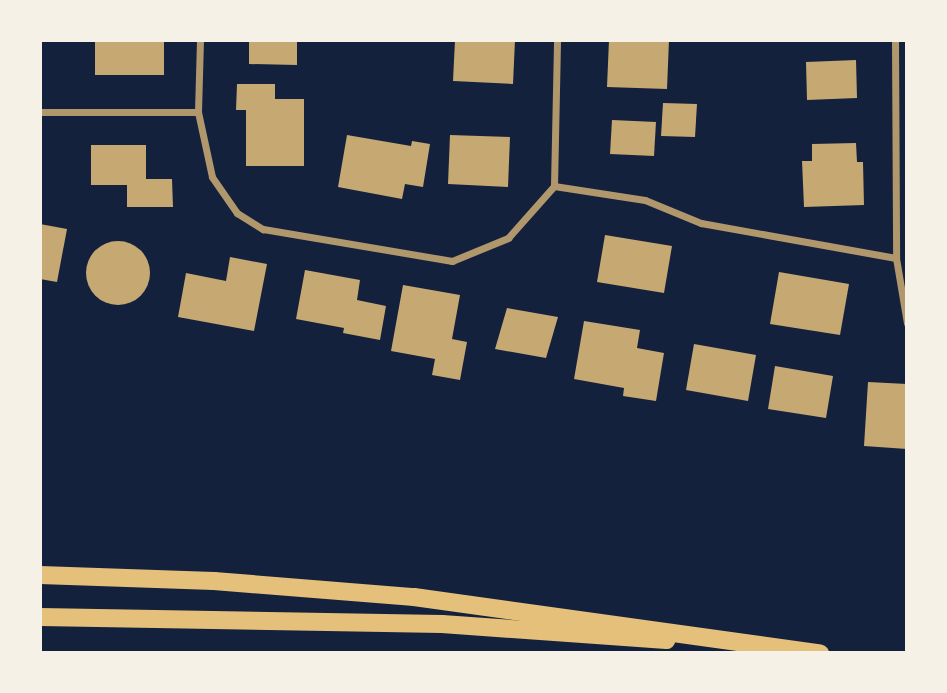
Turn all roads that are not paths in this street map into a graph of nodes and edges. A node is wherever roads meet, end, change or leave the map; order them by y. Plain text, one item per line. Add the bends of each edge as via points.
1 (200, 40) edge
2 (557, 40) edge
3 (895, 40) edge
4 (40, 112) edge
5 (198, 112) junction
6 (554, 186) junction
7 (896, 258) junction
8 (907, 323) edge
9 (40, 575) edge
10 (40, 617) edge
11 (819, 653) edge

1 - 5 street
2 - 6 street
3 - 7 street
4 - 5 street
5 - 6 street via 212,177 237,213 263,229 452,261 508,238
6 - 7 street via 645,200 701,223
7 - 8 street
9 - 11 main road via 214,581 414,597
10 - 11 main road via 442,624

